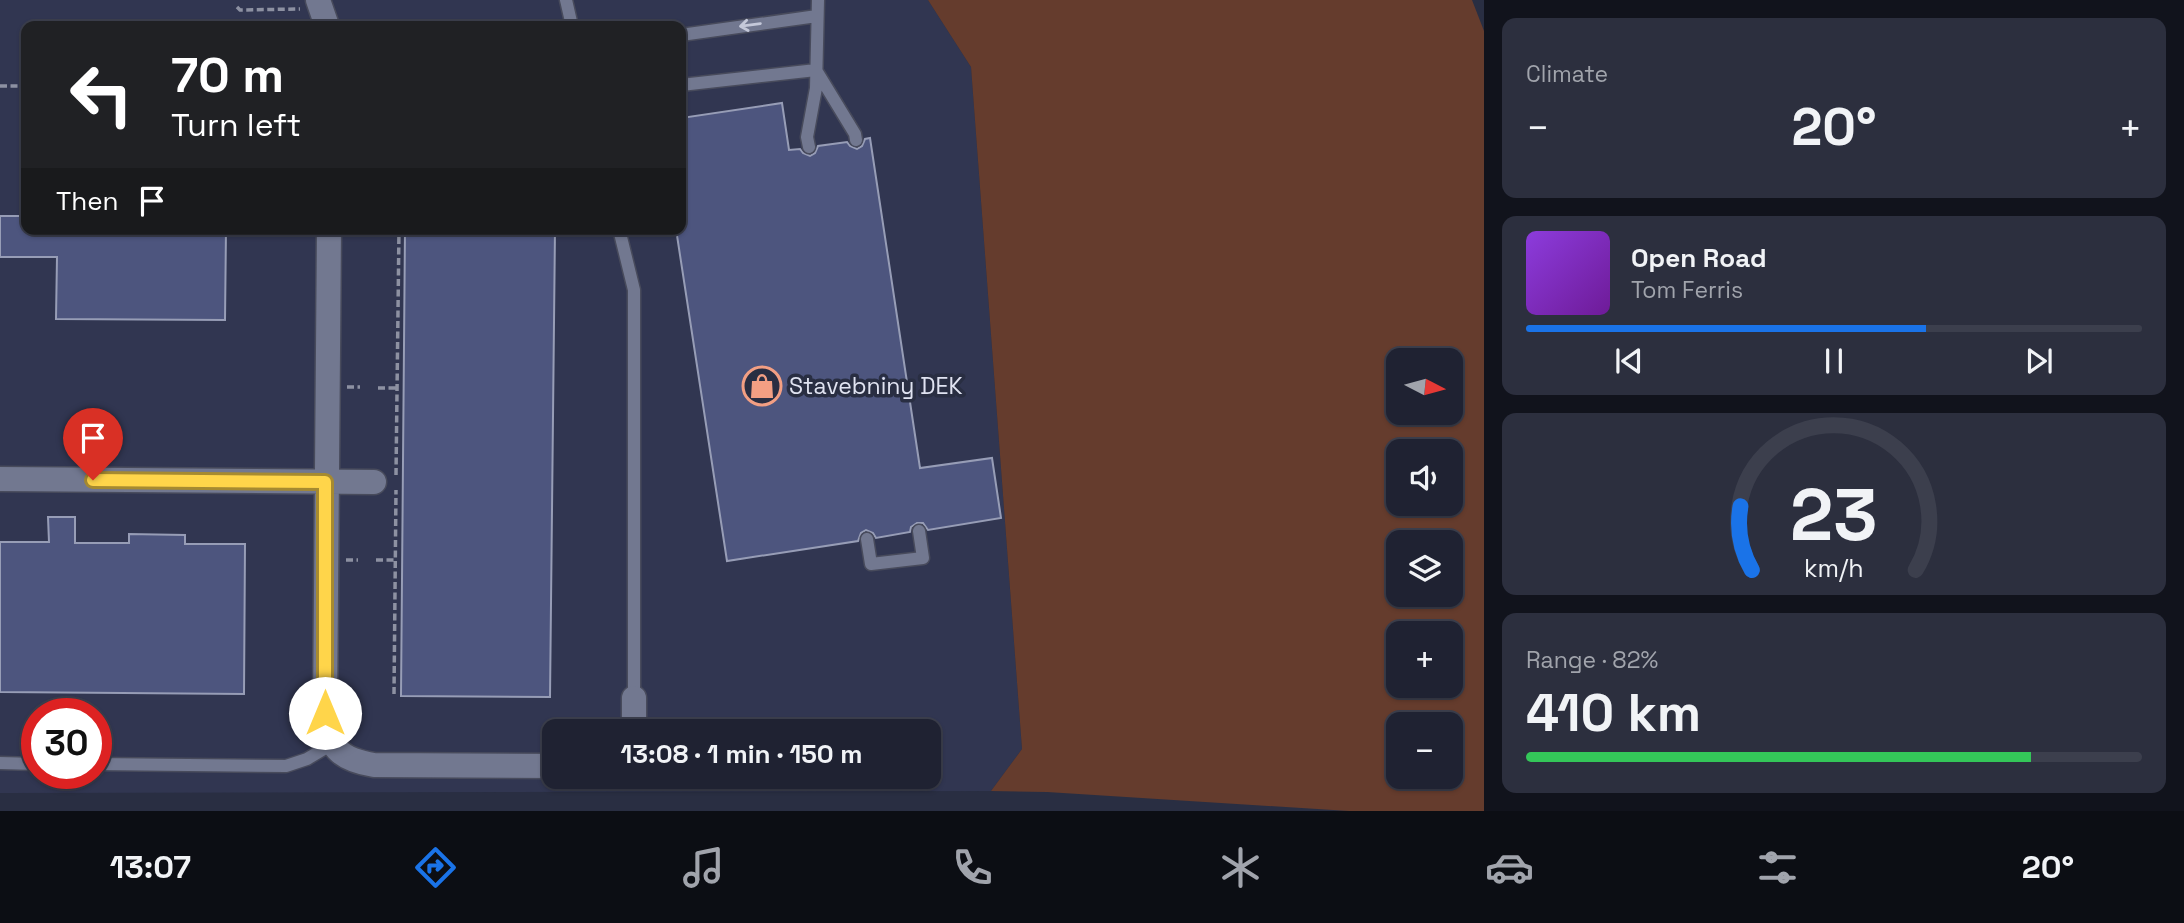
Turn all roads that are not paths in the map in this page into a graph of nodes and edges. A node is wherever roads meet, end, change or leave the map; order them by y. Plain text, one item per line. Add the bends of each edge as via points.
1 (566, 0) edge
2 (817, 0) edge
3 (311, 4) edge
4 (817, 16) junction
5 (323, 21) edge
6 (571, 21) edge
7 (686, 34) edge
8 (816, 70) junction
9 (686, 84) edge
10 (856, 140) dead end
11 (808, 147) dead end
12 (329, 235) edge
13 (621, 235) edge
14 (0, 479) edge
15 (325, 482) junction
16 (374, 482) dead end
17 (919, 531) dead end
18 (867, 539) dead end
19 (634, 698) joint
20 (634, 719) edge
21 (332, 744) junction
22 (0, 763) edge
23 (21, 764) edge
24 (112, 764) edge
25 (542, 766) edge

1 - 6 lane
2 - 4 lane
3 - 5 street
4 -> 7 lane
4 - 8 lane
8 - 9 lane
8 - 10 lane
8 - 11 lane
12 - 15 street
13 - 19 lane via 634,290
14 - 15 street
15 - 16 street
15 - 21 street via 325,713
17 - 18 lane via 923,558 871,564
19 - 20 street
21 - 24 lane via 286,766
21 - 25 street via 360,762 374,765
22 - 23 lane

